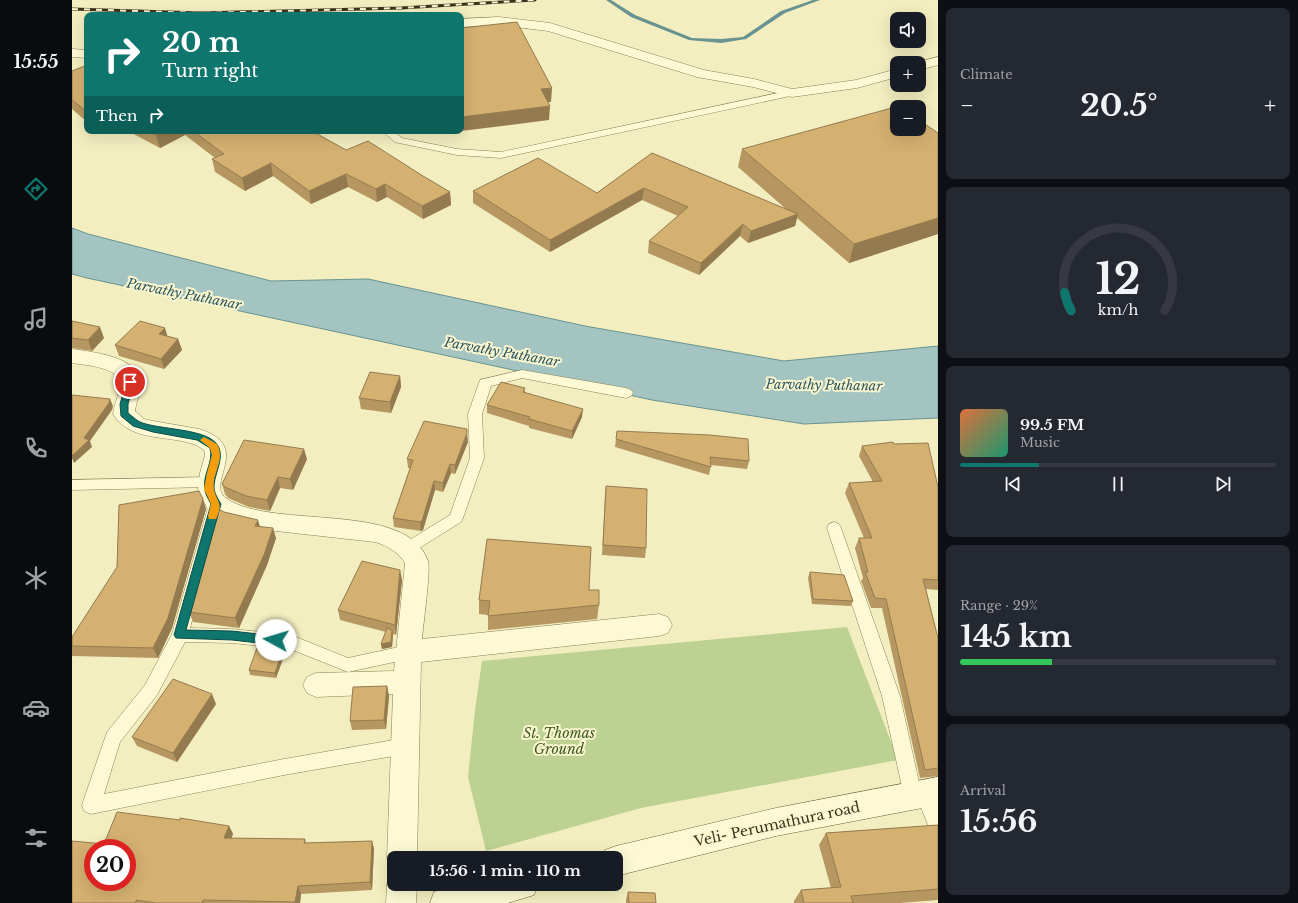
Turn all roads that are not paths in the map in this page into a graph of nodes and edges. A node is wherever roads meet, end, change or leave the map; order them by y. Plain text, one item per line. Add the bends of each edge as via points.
1 (464, 23) edge
2 (72, 53) edge
3 (84, 54) edge
4 (938, 61) edge
5 (926, 64) edge
6 (890, 75) edge
7 (792, 93) junction
8 (390, 134) edge
9 (72, 356) edge
10 (626, 393) dead end
11 (210, 482) junction
12 (72, 485) edge
13 (216, 504) junction
14 (834, 528) dead end
15 (408, 548) junction
16 (659, 624) dead end
17 (180, 635) junction
18 (408, 652) junction
19 (407, 682) junction
20 (316, 685) dead end
21 (405, 746) junction
22 (929, 799) edge
23 (402, 851) edge
24 (623, 859) edge
25 (402, 891) edge
26 (495, 891) edge
27 (401, 903) edge
28 (446, 903) edge

1 - 7 street via 499,22 550,27 702,74
2 - 3 street
4 - 5 street
6 - 7 street via 857,84
7 - 8 lane via 501,155 457,152 399,140
9 - 11 street via 117,365 127,374 130,382 124,414 136,424 199,437 214,446 216,455
10 - 15 lane via 522,374 485,383 475,414 477,458 456,518
11 - 12 lane
11 - 13 street via 209,489
13 - 15 street via 236,515 267,521 375,533 394,538
13 - 17 lane
14 - 22 lane
15 - 18 street via 417,562
16 - 18 street
17 - 18 lane via 232,636 291,642 348,665
17 - 21 lane via 151,690 113,738 91,805
18 - 19 street
19 - 20 street
19 - 21 street
21 - 23 street
22 - 24 street, Veli- Perumathura road via 776,822
25 - 27 street
26 - 28 street

